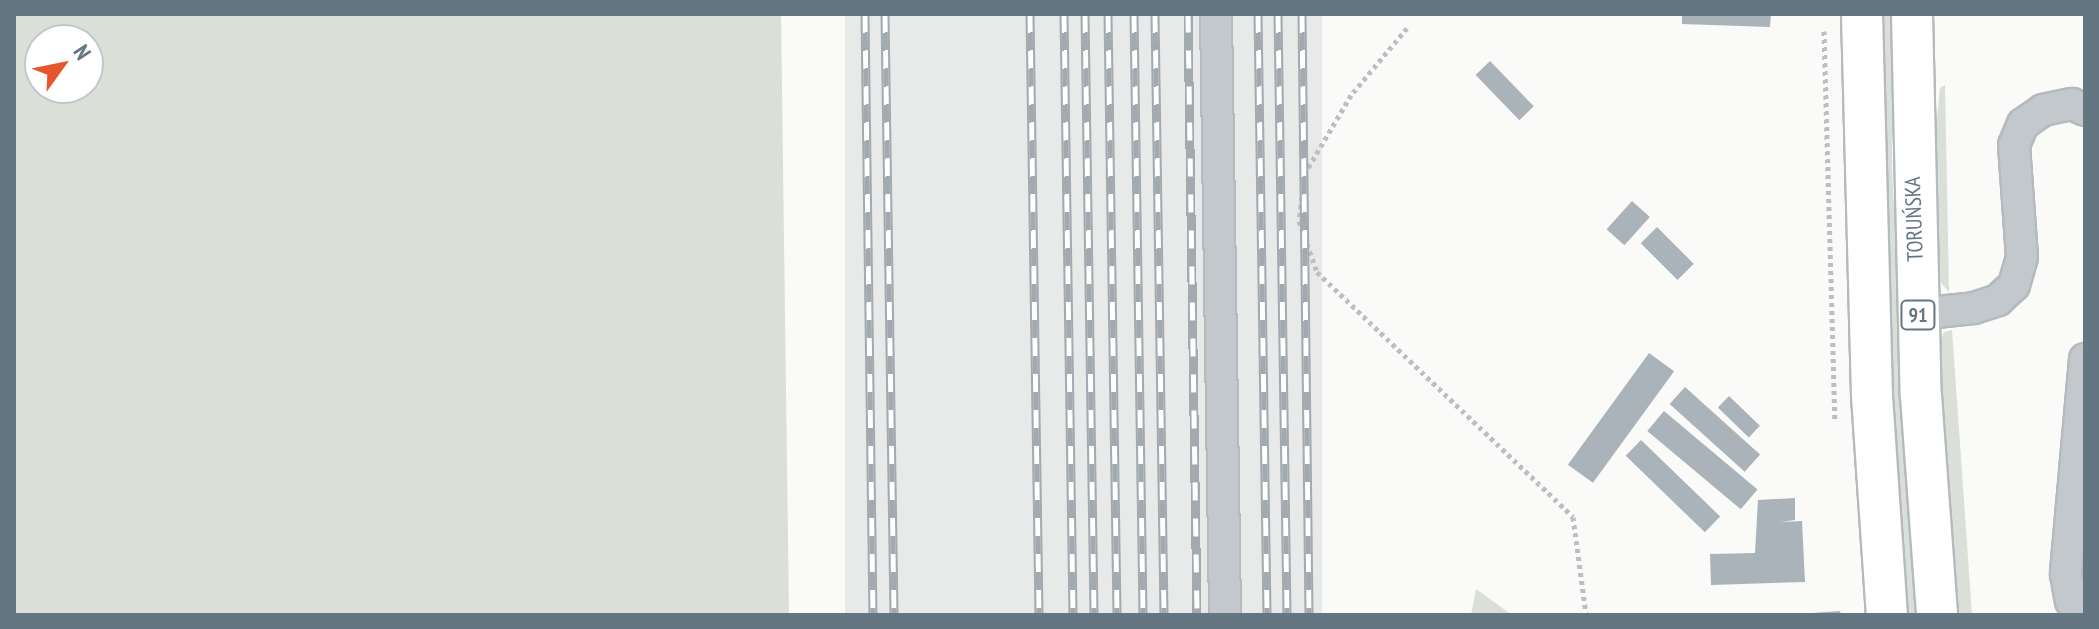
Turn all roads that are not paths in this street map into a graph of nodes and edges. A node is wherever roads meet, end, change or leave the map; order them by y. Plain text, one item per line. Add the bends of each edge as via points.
1 (1216, 14) edge
2 (1862, 14) edge
3 (1912, 14) edge
4 (2085, 110) edge
5 (1918, 314) junction
6 (2085, 359) edge
7 (2085, 610) edge
8 (1225, 615) edge
9 (1887, 615) edge
10 (1937, 615) edge

1 - 8 street
2 - 9 main road, 91 via 1872,396
3 - 5 main road, TORUŃSKA / 91
4 - 5 street via 2072,104 2043,110 2023,124 2014,145 2022,257 2014,285 1998,300 1974,308
5 - 10 main road, TORUŃSKA / 91
6 - 7 street via 2066,574 2071,601

